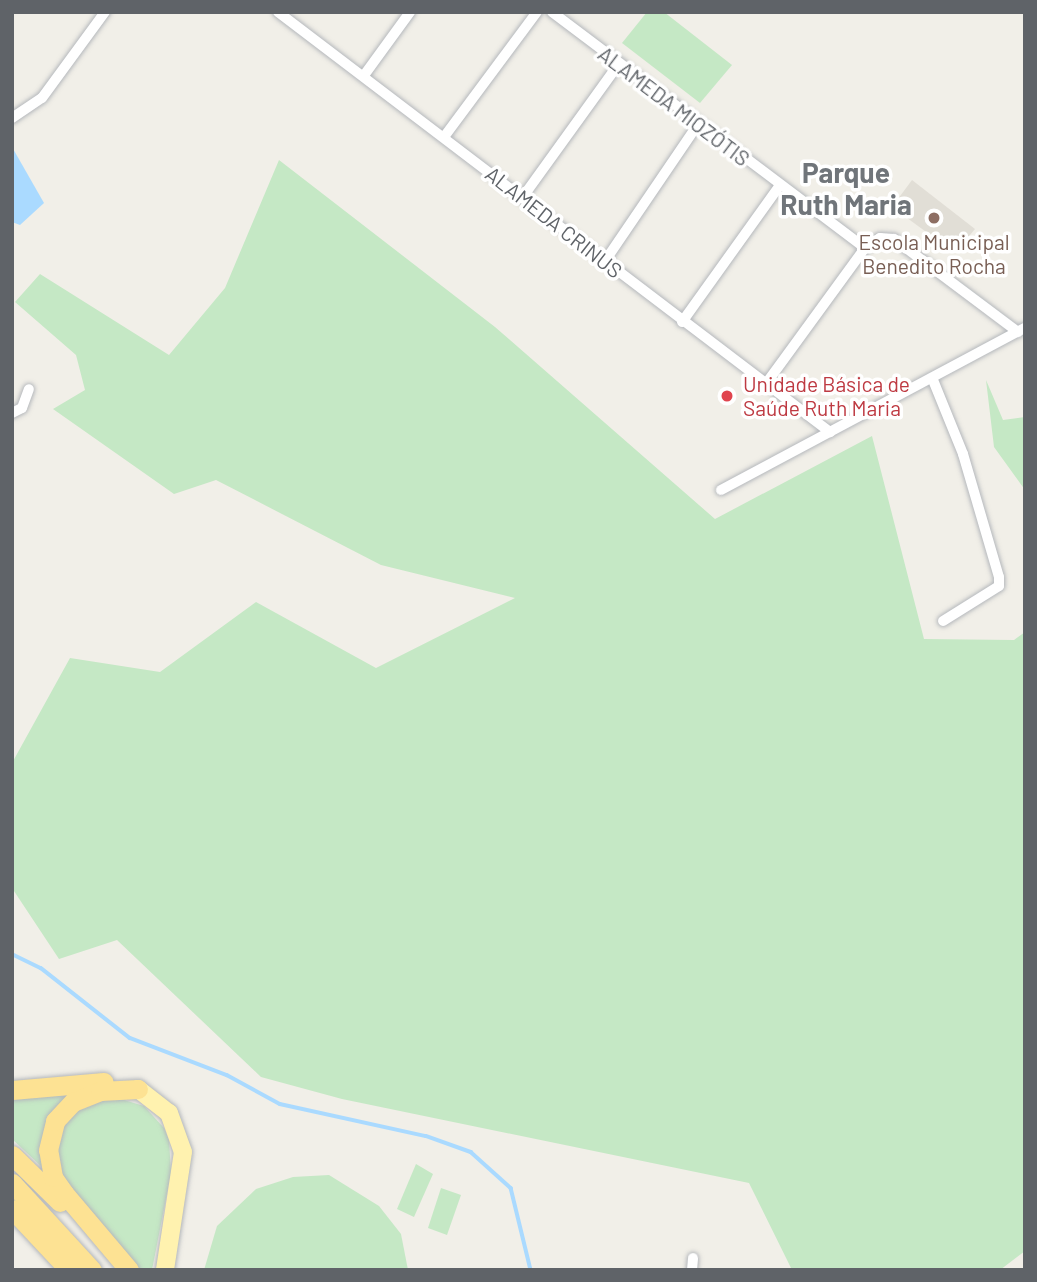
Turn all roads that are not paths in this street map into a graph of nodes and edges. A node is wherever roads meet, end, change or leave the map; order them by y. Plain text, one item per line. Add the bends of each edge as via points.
1 (105, 12) edge
2 (410, 12) edge
3 (537, 12) edge
4 (552, 12) edge
5 (282, 13) edge
6 (618, 65) junction
7 (365, 74) junction
8 (12, 118) edge
9 (698, 124) junction
10 (444, 136) junction
11 (780, 185) junction
12 (522, 198) junction
13 (865, 247) junction
14 (605, 261) junction
15 (682, 322) junction
16 (1021, 330) edge
17 (933, 380) junction
18 (765, 385) junction
19 (29, 389) dead end
20 (12, 413) edge
21 (830, 432) junction
22 (721, 490) dead end
23 (943, 621) dead end
24 (138, 1088) junction
25 (12, 1090) edge
26 (12, 1155) edge
27 (12, 1183) edge
28 (12, 1209) edge
29 (166, 1264) edge
30 (69, 1270) edge
31 (92, 1270) edge
32 (128, 1270) edge

1 - 8 street via 42,98
2 - 7 street
3 - 10 street
4 - 6 street, ALAMEDA MIOZÓTIS
5 - 7 street, ALAMEDA CRINUS
6 - 9 street, ALAMEDA MIOZÓTIS
6 - 12 street
7 - 10 street, ALAMEDA CRINUS
9 - 11 street, ALAMEDA MIOZÓTIS
9 - 14 street
10 - 12 street, ALAMEDA CRINUS
11 - 13 street, ALAMEDA MIOZÓTIS
11 - 15 street
12 - 14 street, ALAMEDA CRINUS
13 - 16 street via 880,238 894,239
13 - 18 street
14 - 15 street, ALAMEDA CRINUS
15 - 18 street, ALAMEDA CRINUS
16 - 17 street
17 - 21 street
17 - 23 street via 963,454 999,577 999,586
18 - 21 street, ALAMEDA CRINUS
19 - 20 street via 22,408
21 - 22 street
24 - 25 highway via 110,1081
24 - 29 main road via 169,1112 181,1137 183,1173
24 - 32 highway via 100,1091 73,1102 55,1122 48,1150 53,1177
26 - 32 highway
27 - 31 highway
28 - 30 highway

